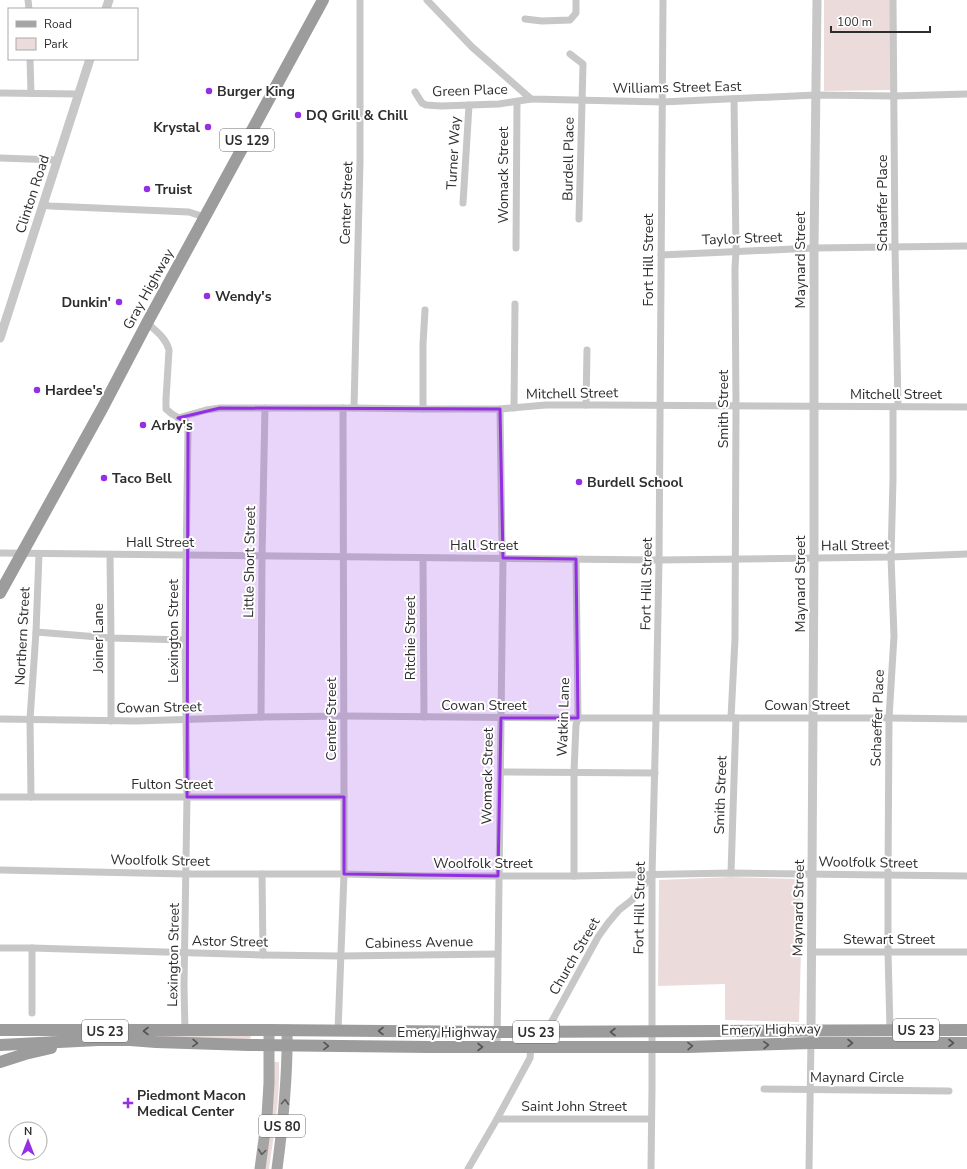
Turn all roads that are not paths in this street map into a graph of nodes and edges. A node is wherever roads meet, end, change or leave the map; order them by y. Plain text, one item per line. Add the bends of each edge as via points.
1 (360, 0) edge
2 (427, 0) edge
3 (576, 0) edge
4 (663, 0) edge
5 (817, 0) edge
6 (893, 0) edge
7 (321, 1) edge
8 (525, 19) dead end
9 (570, 54) dead end
10 (30, 60) edge
11 (90, 60) edge
12 (415, 92) dead end
13 (0, 93) edge
14 (31, 93) junction
15 (78, 94) junction
16 (967, 94) edge
17 (816, 95) junction
18 (894, 96) junction
19 (531, 99) junction
20 (734, 99) junction
21 (582, 101) junction
22 (517, 102) junction
23 (662, 102) junction
24 (469, 105) junction
25 (0, 158) edge
26 (57, 160) junction
27 (463, 203) dead end
28 (43, 205) junction
29 (204, 218) junction
30 (579, 219) dead end
31 (967, 246) edge
32 (895, 247) junction
33 (516, 248) dead end
34 (814, 248) junction
35 (736, 251) junction
36 (661, 255) junction
37 (515, 304) dead end
38 (425, 310) dead end
39 (147, 323) junction
40 (0, 338) edge
41 (587, 350) dead end
42 (586, 406) junction
43 (660, 406) junction
44 (736, 406) junction
45 (814, 406) junction
46 (896, 406) junction
47 (967, 407) edge
48 (265, 408) junction
49 (343, 408) junction
50 (354, 408) junction
51 (514, 408) junction
52 (423, 409) junction
53 (500, 409) junction
54 (178, 418) junction
55 (0, 554) edge
56 (22, 554) junction
57 (38, 554) junction
58 (967, 554) edge
59 (110, 555) junction
60 (186, 556) junction
61 (262, 556) junction
62 (344, 557) junction
63 (891, 557) junction
64 (423, 558) junction
65 (503, 558) junction
66 (814, 558) junction
67 (576, 559) junction
68 (735, 559) junction
69 (659, 560) junction
70 (0, 593) edge
71 (36, 632) junction
72 (111, 638) junction
73 (185, 640) junction
74 (344, 716) junction
75 (261, 717) junction
76 (424, 717) junction
77 (0, 718) edge
78 (501, 718) junction
79 (578, 718) junction
80 (656, 718) junction
81 (733, 718) junction
82 (813, 718) junction
83 (889, 718) junction
84 (30, 719) junction
85 (186, 719) junction
86 (967, 719) edge
87 (111, 721) junction
88 (500, 772) junction
89 (574, 772) junction
90 (655, 773) junction
91 (0, 797) edge
92 (31, 797) junction
93 (187, 797) junction
94 (344, 797) junction
95 (0, 870) edge
96 (731, 873) junction
97 (186, 874) junction
98 (262, 874) junction
99 (344, 874) junction
100 (812, 874) junction
101 (652, 875) junction
102 (888, 875) junction
103 (498, 876) junction
104 (574, 876) junction
105 (967, 876) edge
106 (652, 897) junction
107 (632, 900) junction
108 (0, 948) edge
109 (32, 948) junction
110 (811, 952) junction
111 (888, 952) junction
112 (967, 952) edge
113 (185, 953) junction
114 (497, 954) junction
115 (263, 955) junction
116 (340, 956) junction
117 (32, 1013) dead end
118 (0, 1030) edge
119 (186, 1030) junction
120 (269, 1030) junction
121 (287, 1030) junction
122 (890, 1030) junction
123 (967, 1030) edge
124 (338, 1031) junction
125 (811, 1031) junction
126 (497, 1032) junction
127 (546, 1032) junction
128 (652, 1032) junction
129 (98, 1040) junction
130 (811, 1043) junction
131 (967, 1043) edge
132 (0, 1045) edge
133 (270, 1045) junction
134 (287, 1046) junction
135 (532, 1046) junction
136 (652, 1046) junction
137 (497, 1047) junction
138 (0, 1062) edge
139 (764, 1089) dead end
140 (810, 1090) junction
141 (949, 1091) dead end
142 (497, 1119) junction
143 (651, 1119) junction
144 (260, 1169) edge
145 (277, 1169) edge
146 (468, 1169) edge
147 (651, 1169) edge
148 (809, 1169) edge

1 - 50 street, Center Street via 360,168
2 - 19 street via 472,47
3 - 8 street via 576,13 570,20
4 - 23 street, Fort Hill Street
5 - 17 street, Maynard Street
6 - 18 street, Schaeffer Place
7 - 29 highway, Gray Highway / US 129
9 - 21 street, Burdell Place via 583,64
10 - 14 street
11 - 15 street, Clinton Road
12 - 24 street, Green Place via 426,105
13 - 14 street
14 - 15 street
15 - 26 street, Clinton Road
16 - 18 street, Williams Street East
17 - 18 street, Williams Street East
17 - 20 street, Williams Street East
17 - 34 street, Maynard Street
18 - 32 street, Schaeffer Place
19 - 21 street, Williams Street East
19 - 22 street, Green Place
20 - 23 street, Williams Street East
20 - 35 street, Smith Street
21 - 23 street, Williams Street East
21 - 30 street, Burdell Place
22 - 24 street, Green Place
22 - 33 street, Womack Street
23 - 36 street, Fort Hill Street
24 - 27 street, Turner Way
25 - 26 street
26 - 28 street, Clinton Road
28 - 29 street via 188,212
28 - 40 street, Clinton Road
29 - 39 highway, Gray Highway / US 129
31 - 32 street, Taylor Street
32 - 34 street, Taylor Street
32 - 46 street, Schaeffer Place
34 - 35 street, Taylor Street
34 - 45 street, Maynard Street
35 - 36 street, Taylor Street
35 - 44 street, Smith Street
36 - 43 street, Fort Hill Street
37 - 51 street
38 - 52 street
39 - 54 street, Lexington Street via 168,344 166,409
39 - 56 highway, Gray Highway / US 129
41 - 42 street
42 - 43 street, Mitchell Street
42 - 51 street, Mitchell Street
43 - 44 street, Mitchell Street
43 - 69 street, Fort Hill Street
44 - 45 street, Mitchell Street
44 - 68 street, Smith Street
45 - 46 street, Mitchell Street
45 - 66 street, Maynard Street
46 - 47 street, Mitchell Street
46 - 63 street, Schaeffer Place
48 - 49 street, Mitchell Street
48 - 54 street, Mitchell Street via 220,408
48 - 61 street, Little Short Street
49 - 50 street, Mitchell Street
49 - 62 street, Center Street
50 - 52 street, Mitchell Street
51 - 53 street, Mitchell Street
52 - 53 street, Mitchell Street
53 - 65 street, Womack Street
54 - 60 street, Lexington Street via 186,422 188,428
55 - 56 street, Hall Street
56 - 57 street, Hall Street
56 - 70 highway, Gray Highway / US 129
57 - 59 street, Hall Street
57 - 71 street, Northern Street
58 - 63 street, Hall Street
59 - 60 street, Hall Street
59 - 72 street, Joiner Lane
60 - 61 street, Hall Street
60 - 73 street, Lexington Street
61 - 62 street, Hall Street
61 - 75 street, Little Short Street
62 - 64 street, Hall Street
62 - 74 street, Center Street
63 - 66 street, Hall Street
63 - 83 street, Schaeffer Place via 894,636
64 - 65 street, Hall Street
64 - 76 street, Ritchie Street
65 - 67 street, Hall Street
65 - 78 street, Womack Street
66 - 68 street, Hall Street
66 - 82 street, Maynard Street
67 - 69 street, Hall Street
67 - 79 street, Watkin Lane
68 - 69 street, Hall Street
68 - 81 street, Smith Street
69 - 80 street, Fort Hill Street
71 - 72 street
71 - 84 street, Northern Street
72 - 73 street
72 - 87 street, Joiner Lane
73 - 85 street, Lexington Street
74 - 75 street, Cowan Street
74 - 76 street, Cowan Street
74 - 94 street, Center Street
75 - 85 street, Cowan Street
76 - 78 street, Cowan Street
77 - 84 street, Cowan Street
78 - 79 street, Cowan Street
78 - 88 street, Womack Street
79 - 80 street, Cowan Street
79 - 89 street, Watkin Lane
80 - 81 street, Cowan Street
80 - 90 street, Fort Hill Street
81 - 82 street, Cowan Street
81 - 96 street, Smith Street
82 - 83 street, Cowan Street
82 - 100 street, Maynard Street
83 - 86 street, Cowan Street
83 - 102 street, Schaeffer Place
84 - 87 street, Cowan Street
84 - 92 street, Northern Street
85 - 87 street, Cowan Street
85 - 93 street, Lexington Street
88 - 89 street
88 - 103 street, Womack Street
89 - 90 street
89 - 104 street, Watkin Lane
90 - 101 street, Fort Hill Street
91 - 92 street, Fulton Street
92 - 93 street, Fulton Street
93 - 94 street, Fulton Street
93 - 97 street, Lexington Street
94 - 99 street, Center Street
95 - 97 street, Woolfolk Street
96 - 100 street, Woolfolk Street
96 - 101 street, Woolfolk Street
97 - 98 street, Woolfolk Street
97 - 113 street, Lexington Street
98 - 99 street, Woolfolk Street
98 - 115 street
99 - 103 street, Woolfolk Street
99 - 116 street, Center Street
100 - 102 street, Woolfolk Street
100 - 110 street, Maynard Street
101 - 104 street, Woolfolk Street
101 - 106 street, Fort Hill Street
101 - 107 street, Church Street
102 - 105 street, Woolfolk Street
102 - 111 street, Schaeffer Place
103 - 104 street, Woolfolk Street
103 - 114 street, Womack Street
106 - 107 street via 641,896
106 - 128 street, Fort Hill Street
107 - 127 street, Church Street via 619,910 601,932
108 - 109 street, Astor Street
109 - 113 street, Astor Street
109 - 117 street
110 - 111 street, Stewart Street
110 - 125 street, Maynard Street
111 - 112 street, Stewart Street
111 - 122 street, Schaeffer Place
113 - 115 street, Astor Street
113 - 119 street, Lexington Street
114 - 116 street, Cabiness Avenue
114 - 126 street, Womack Street
115 - 116 street, Astor Street
116 - 124 street, Center Street
119 -> 118 highway, Emery Highway / US 23
119 - 120 highway, Emery Highway / US 23
120 - 121 highway, Emery Highway / US 23
120 - 133 main road, US 80
121 - 124 highway, Emery Highway / US 23
121 - 134 main road
122 - 123 highway, Emery Highway / US 23
122 - 125 highway, Emery Highway / US 23
126 -> 124 highway, Emery Highway / US 23
125 - 128 highway, Emery Highway / US 23
125 - 130 street, Maynard Street
126 - 127 highway, Emery Highway / US 23
126 - 137 street, Womack Street
128 -> 127 highway, Emery Highway / US 23
128 - 136 street, Fort Hill Street
129 - 132 highway, Emery Highway / US 23
129 -> 133 highway, Emery Highway / US 23
129 - 138 highway via 46,1049
130 -> 131 highway, Emery Highway / US 23
136 -> 130 highway, Emery Highway / US 23
130 - 140 street, Maynard Street
133 - 134 highway, Emery Highway / US 23
133 -> 144 main road, US 80 via 267,1116
134 -> 137 highway, Emery Highway / US 23
145 -> 134 main road, US 80 via 284,1108
135 - 136 highway, Emery Highway / US 23
135 - 137 highway, Emery Highway / US 23
135 - 142 street via 530,1058
136 - 143 street, Fort Hill Street
139 - 140 street, Maynard Circle
140 - 141 street, Maynard Circle
140 - 148 street, Maynard Street
142 - 143 street, Saint John Street
142 - 146 street
143 - 147 street, Fort Hill Street

